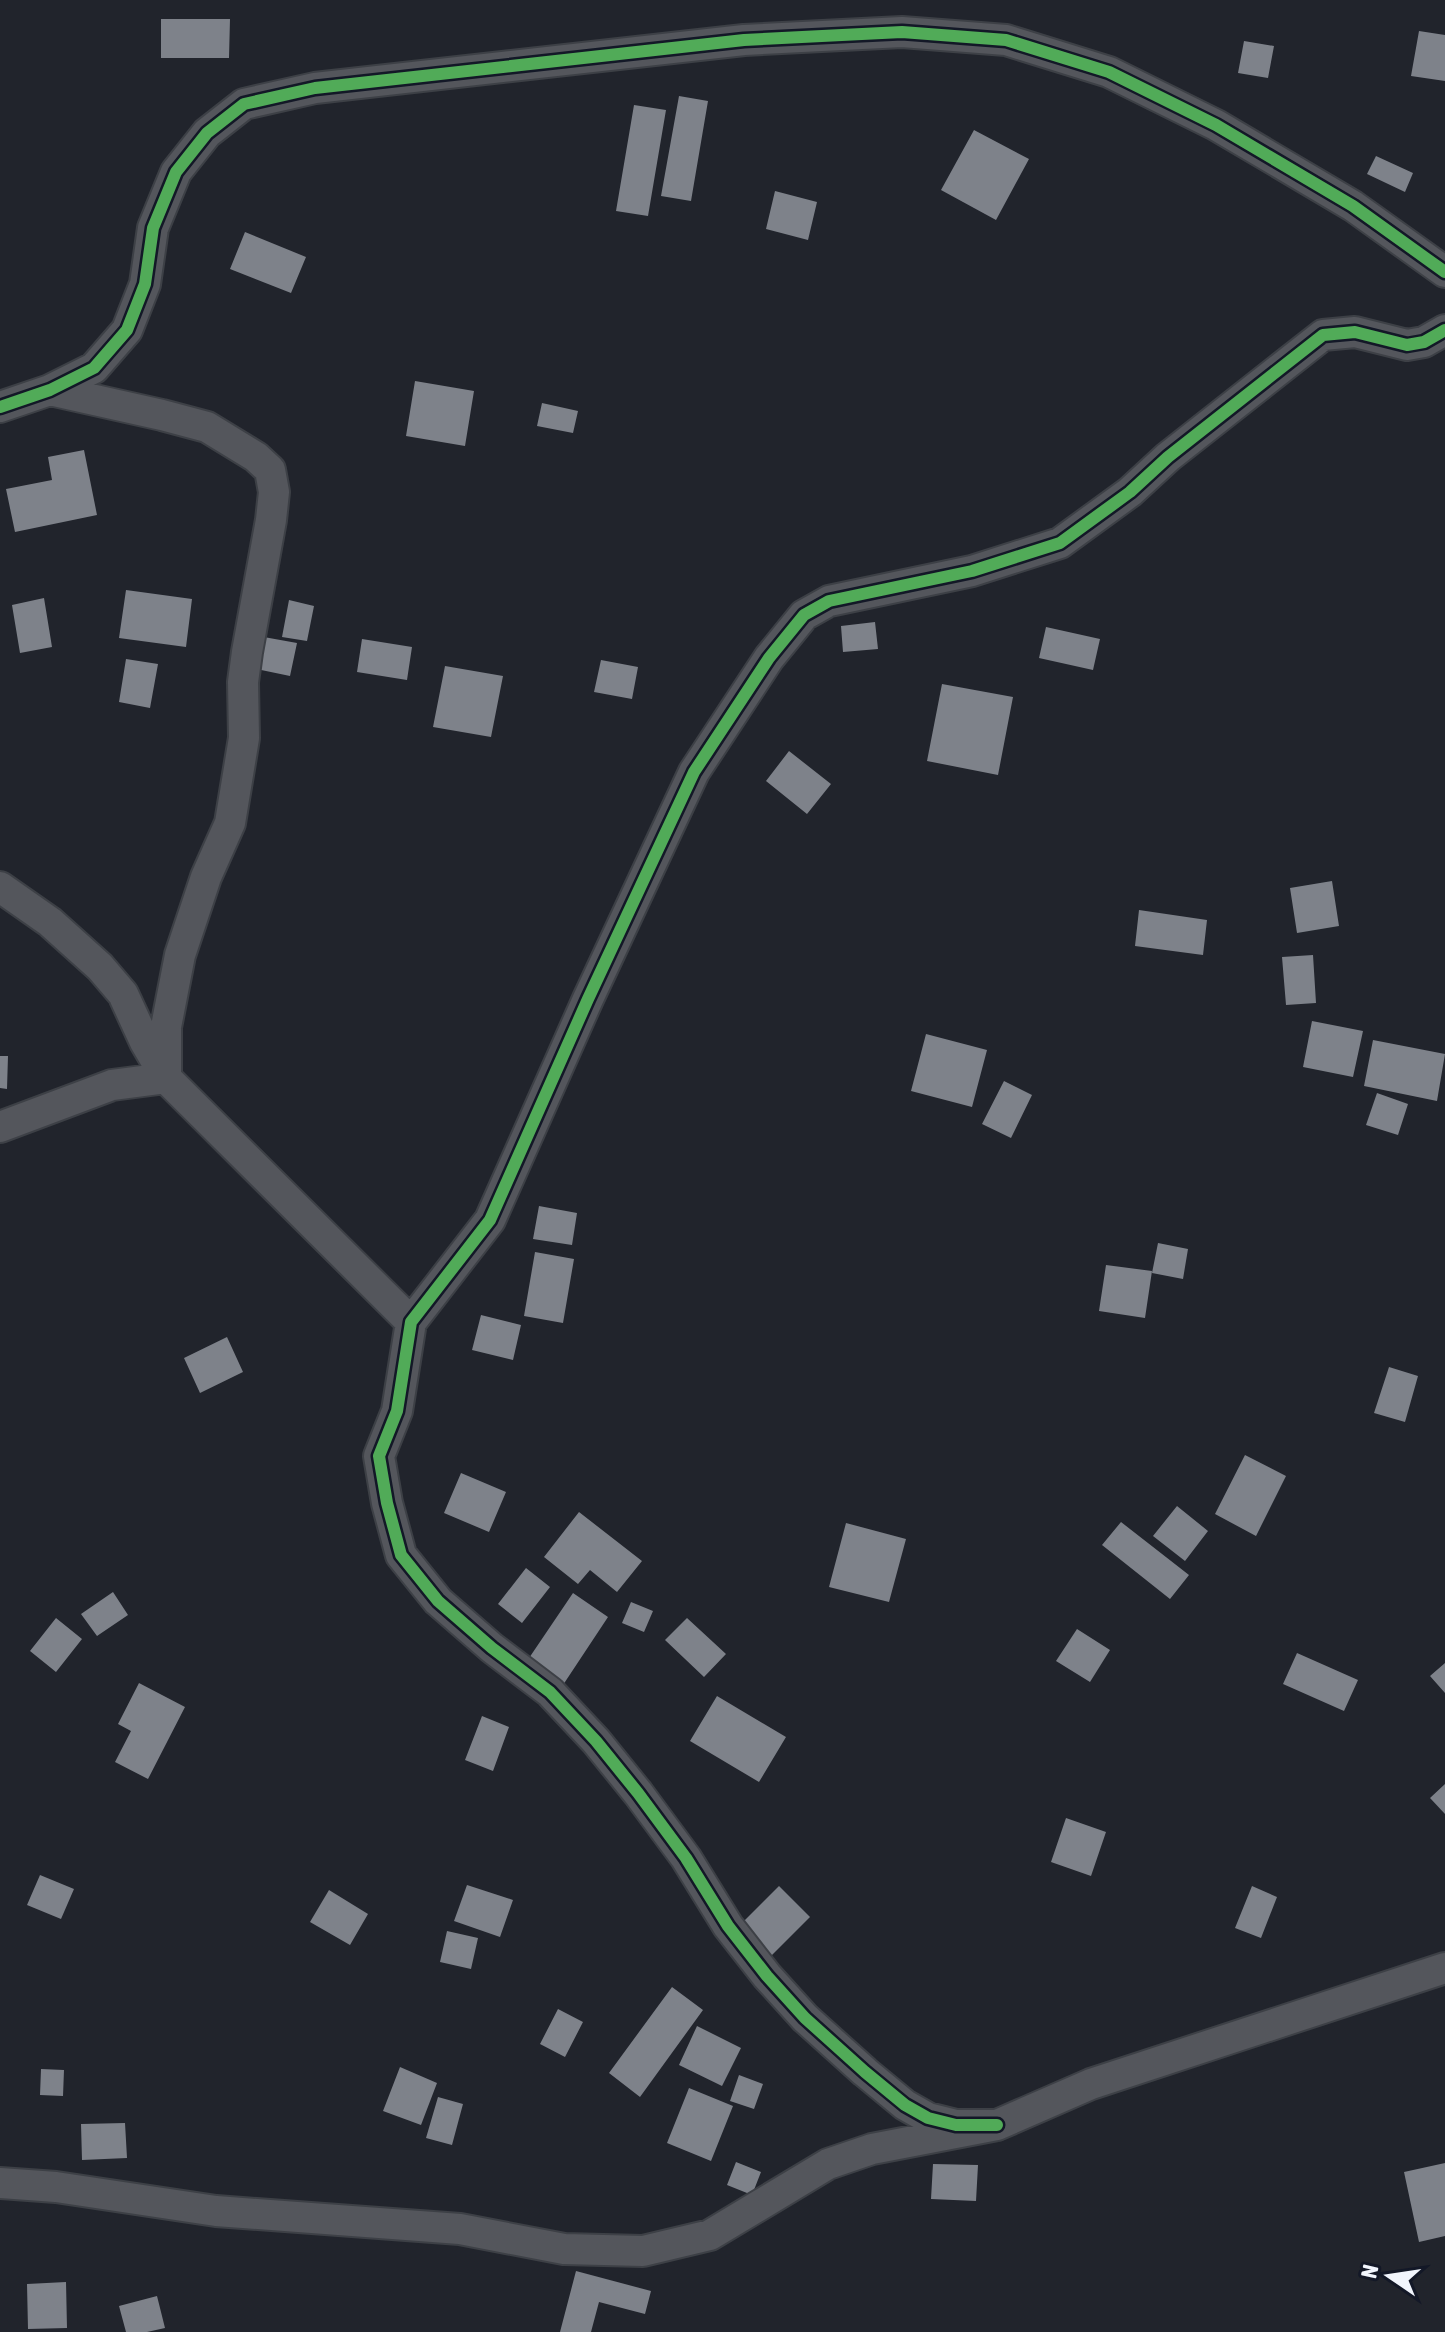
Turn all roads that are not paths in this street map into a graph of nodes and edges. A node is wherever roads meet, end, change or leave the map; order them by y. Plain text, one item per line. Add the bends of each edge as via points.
1 (1445, 272) edge
2 (1445, 330) edge
3 (50, 390) junction
4 (0, 407) edge
5 (0, 887) edge
6 (166, 1078) junction
7 (0, 1127) edge
8 (411, 1322) junction
9 (1445, 1968) edge
10 (997, 2125) junction
11 (0, 2183) edge

1 - 3 street via 1340,198 1216,125 1109,72 1006,40 902,32 744,40 315,88 244,104 207,133 176,172 153,228 145,284 127,330 94,368
2 - 8 street via 1407,345 1355,332 1323,335 1060,543 972,571 829,601 804,615 694,772 490,1220
3 - 4 street
3 - 6 street via 207,427 270,470 274,492 243,682 244,738 230,823 180,955 166,1027
5 - 6 street via 100,967 123,994
6 - 7 street via 112,1085
6 - 8 street
8 - 10 street via 397,1411 379,1456 401,1555 438,1601 550,1692 596,1741 686,1858 728,1926 805,2018 905,2105 928,2118 956,2125
9 - 10 street via 1091,2084
10 - 11 street via 872,2149 828,2164 710,2235 643,2251 564,2249 460,2229 216,2211

